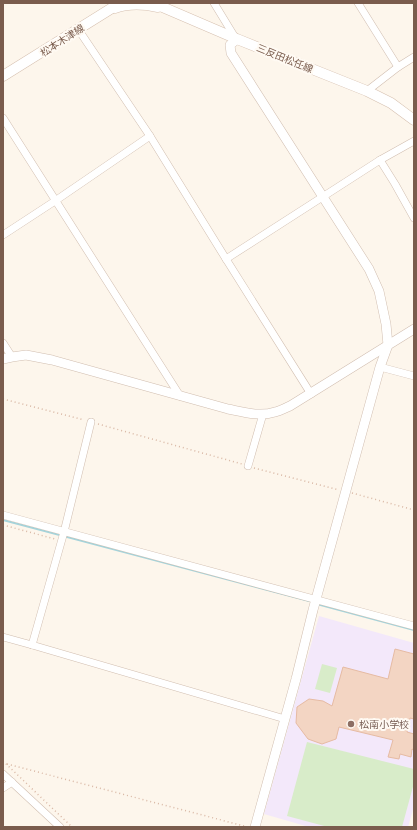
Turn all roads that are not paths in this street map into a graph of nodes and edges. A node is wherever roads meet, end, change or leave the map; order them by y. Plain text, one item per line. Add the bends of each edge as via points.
1 (120, 3) edge
2 (153, 3) edge
3 (214, 3) edge
4 (358, 3) edge
5 (163, 6) edge
6 (108, 9) edge
7 (78, 29) junction
8 (236, 39) junction
9 (414, 57) edge
10 (398, 67) junction
11 (3, 76) edge
12 (367, 91) junction
13 (3, 118) edge
14 (414, 120) edge
15 (150, 136) junction
16 (414, 141) edge
17 (380, 160) junction
18 (323, 197) junction
19 (55, 201) junction
20 (414, 218) edge
21 (3, 235) edge
22 (226, 259) junction
23 (414, 329) edge
24 (3, 343) edge
25 (388, 345) junction
26 (8, 358) edge
27 (380, 367) junction
28 (414, 376) edge
29 (311, 394) junction
30 (180, 396) junction
31 (263, 414) junction
32 (91, 422) road end
33 (248, 466) road end
34 (3, 515) edge
35 (63, 535) junction
36 (316, 599) junction
37 (414, 626) edge
38 (3, 637) edge
39 (32, 645) junction
40 (285, 719) junction
41 (3, 774) edge
42 (12, 782) junction
43 (3, 788) edge
44 (60, 827) edge
45 (255, 827) edge

1 - 6 main road, 松本木津線
2 - 5 main road, 三反田松任線
3 - 8 street
4 - 10 street
5 - 6 main road via 134,5
5 - 8 main road, 三反田松任線
6 - 7 main road, 松本木津線
7 - 11 main road, 松本木津線
7 - 15 street
8 - 12 main road, 三反田松任線
8 - 18 street via 230,46 231,53
9 - 10 street
10 - 12 street
12 - 14 main road, 三反田松任線
13 - 19 street
15 - 19 street
15 - 22 street
16 - 17 street
17 - 18 street
17 - 20 street
18 - 22 street
18 - 25 street via 369,269 379,291
19 - 21 street
19 - 30 street
22 - 29 street
23 - 25 street
24 - 26 street
25 - 27 street
25 - 29 street
26 - 30 street via 26,355 52,360
27 - 28 street
27 - 36 street
29 - 31 street via 290,406
30 - 31 street via 242,412
31 - 33 street
32 - 35 street
34 - 35 street
35 - 36 street
35 - 39 street
36 - 37 street
36 - 40 street
38 - 39 street
39 - 40 street
40 - 45 street
41 - 42 street
42 - 43 street
42 - 44 street

